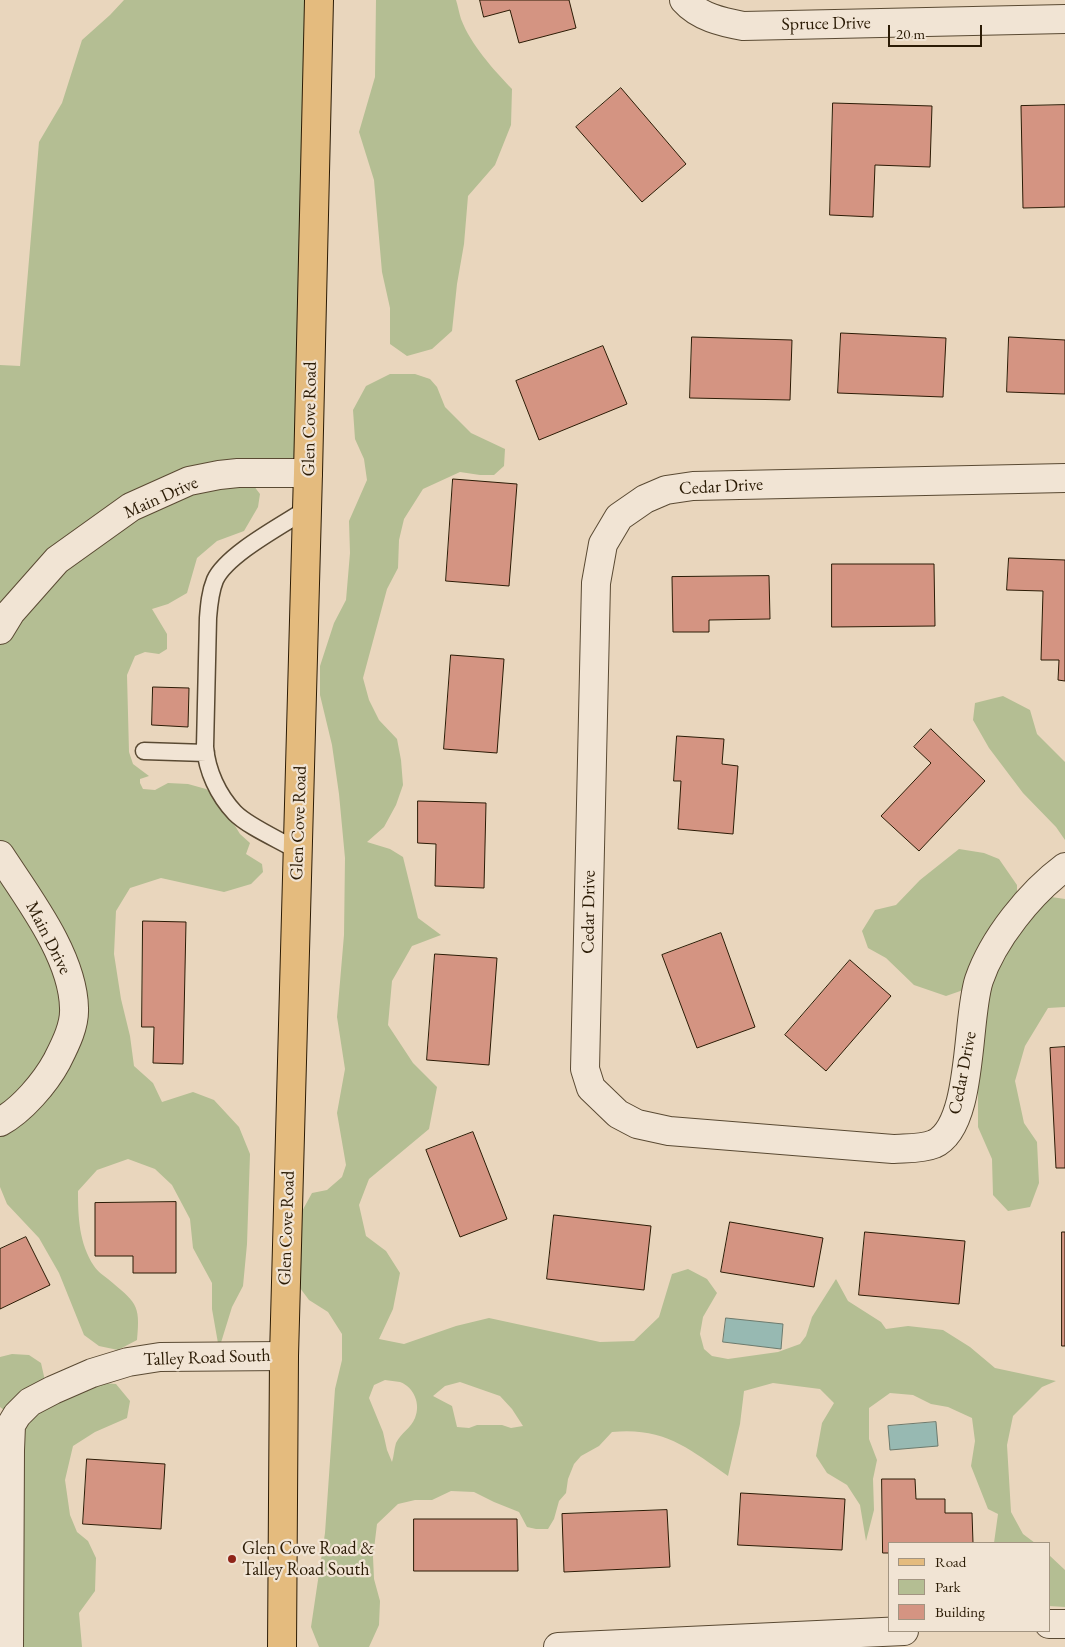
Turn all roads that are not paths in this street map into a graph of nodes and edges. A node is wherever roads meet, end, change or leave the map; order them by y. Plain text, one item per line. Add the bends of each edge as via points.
1 (319, 0) edge
2 (684, 0) edge
3 (1065, 19) edge
4 (308, 473) junction
5 (1065, 478) edge
6 (307, 509) junction
7 (0, 630) edge
8 (144, 751) dead end
9 (206, 753) junction
10 (298, 851) junction
11 (0, 855) edge
12 (1065, 867) edge
13 (0, 1122) edge
14 (284, 1356) junction
15 (1050, 1624) edge
16 (1065, 1624) edge
17 (888, 1632) edge
18 (613, 1645) edge
19 (10, 1647) edge
20 (282, 1647) edge
21 (558, 1647) edge

1 - 4 main road, Glen Cove Road
2 - 3 street, Spruce Drive via 715,20 743,26
4 - 6 main road, Glen Cove Road
4 - 7 street, Main Drive via 219,475 189,481 131,507 57,560 10,612
5 - 12 street, Cedar Drive via 693,486 666,490 645,499 619,517 603,544 596,583 585,1069 591,1088 618,1114 637,1124 669,1131 893,1149 933,1144 946,1136 961,1104 978,982 989,955 1004,930 1046,883
6 - 9 lane via 227,563 215,579 208,618
6 - 10 main road, Glen Cove Road
8 - 9 lane
9 - 10 lane via 219,792 235,812
10 - 14 main road, Glen Cove Road
11 - 13 street, Main Drive via 42,918 68,971 74,1009 68,1041 48,1077
14 - 19 street, Talley Road South via 178,1356 128,1362 53,1390 30,1402 17,1415 11,1425 10,1450
14 - 20 main road, Glen Cove Road
15 - 16 street
17 - 18 street
18 - 21 street

